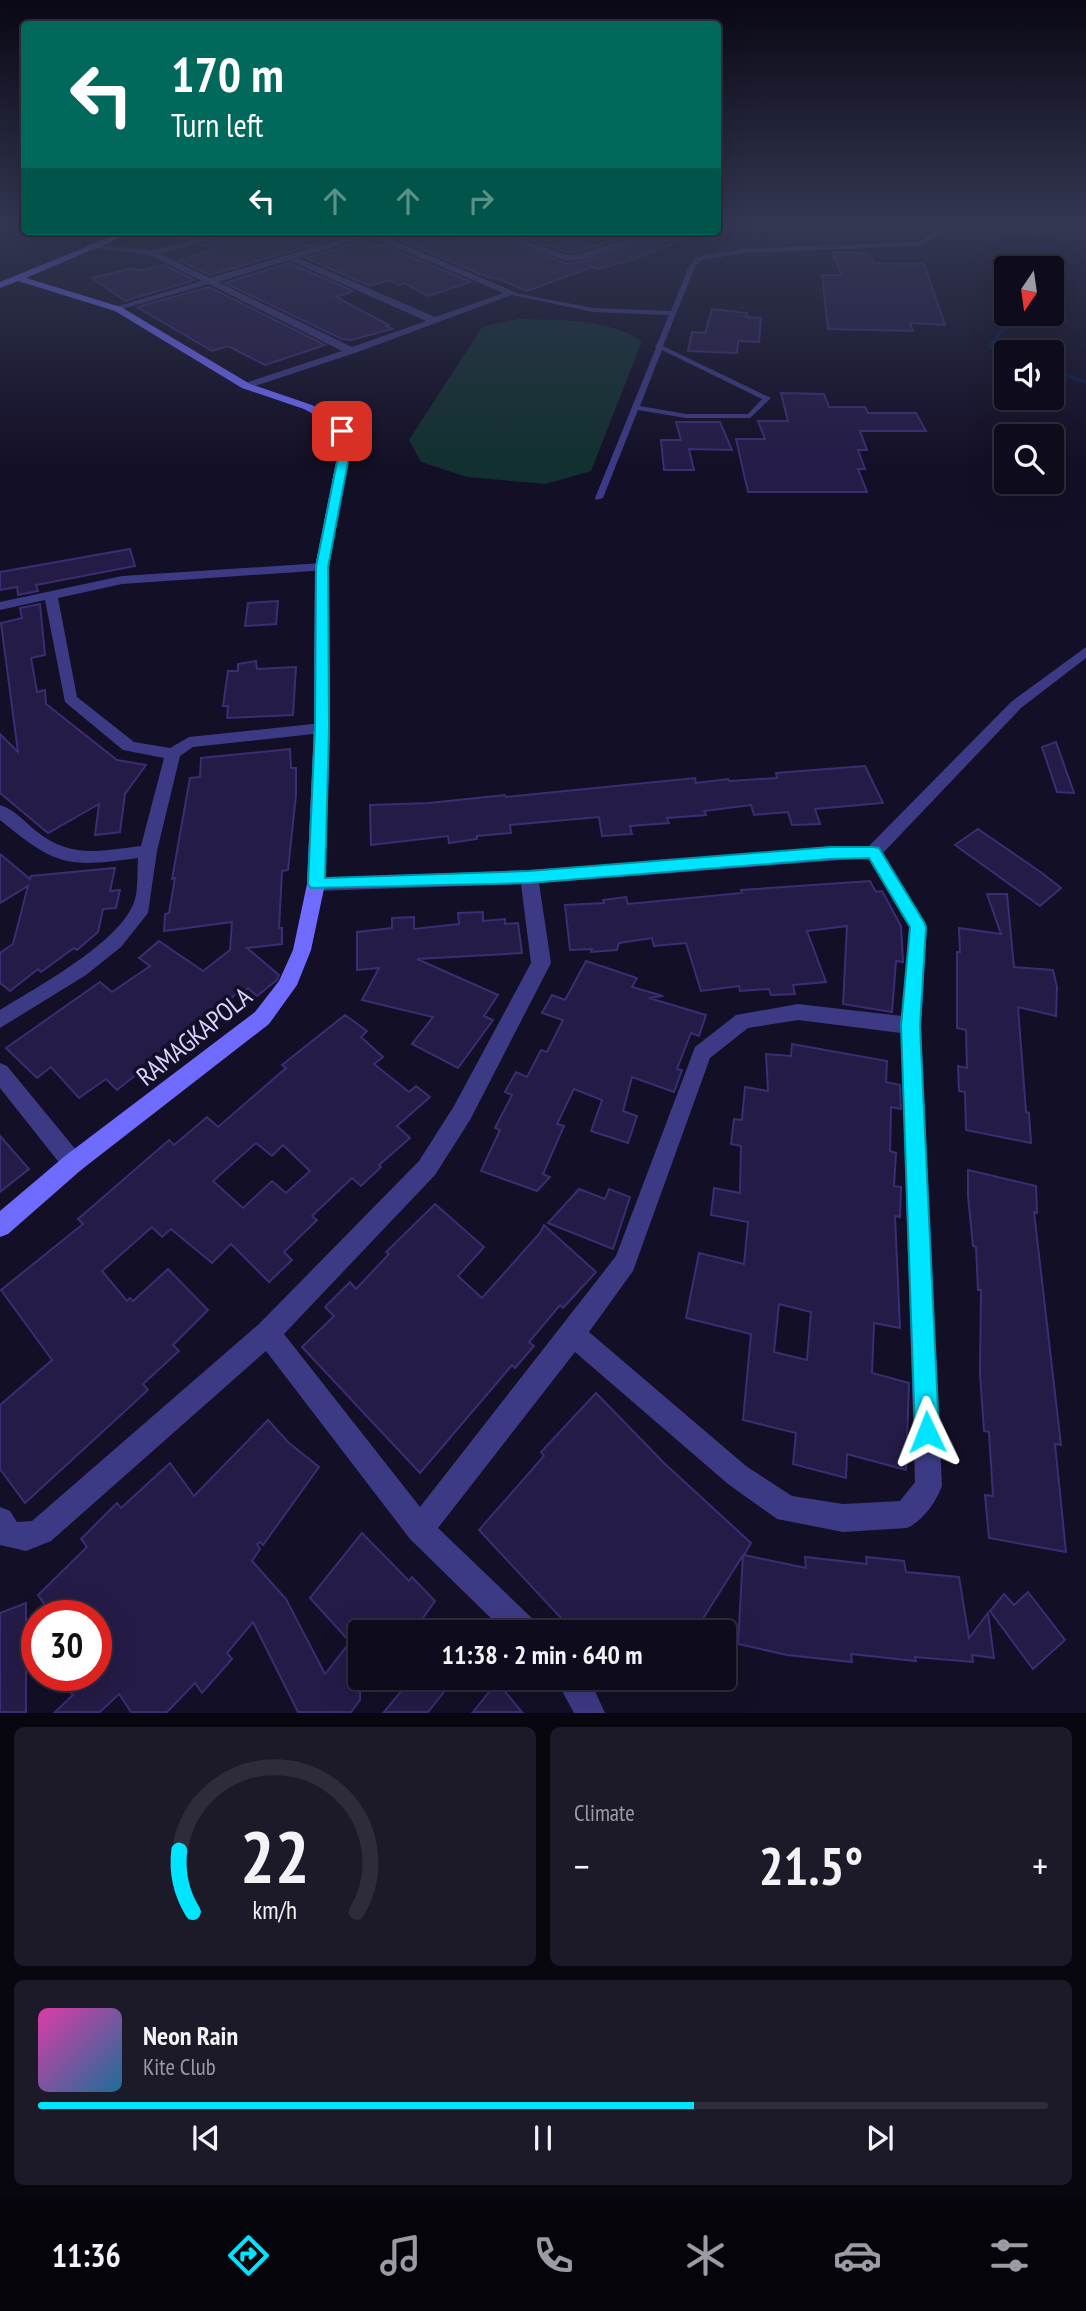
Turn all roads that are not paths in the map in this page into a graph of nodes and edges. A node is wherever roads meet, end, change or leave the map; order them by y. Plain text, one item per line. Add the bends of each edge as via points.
1 (108, 306) edge
2 (127, 306) edge
3 (260, 306) edge
4 (401, 306) edge
5 (474, 306) edge
6 (574, 306) edge
7 (676, 306) edge
8 (118, 309) junction
9 (673, 313) junction
10 (433, 320) junction
11 (658, 346) junction
12 (351, 351) junction
13 (246, 386) junction
14 (634, 407) junction
15 (599, 498) dead end
16 (322, 567) junction
17 (51, 595) junction
18 (0, 606) edge
19 (1086, 651) edge
20 (322, 728) junction
21 (173, 754) junction
22 (0, 811) edge
23 (148, 851) junction
24 (873, 852) junction
25 (529, 877) junction
26 (316, 884) junction
27 (0, 1020) edge
28 (911, 1026) junction
29 (0, 1072) edge
30 (74, 1163) junction
31 (0, 1226) edge
32 (268, 1332) junction
33 (573, 1334) junction
34 (0, 1521) edge
35 (420, 1529) junction
36 (514, 1620) edge
37 (579, 1690) edge
38 (590, 1713) edge

1 - 8 street, RAMAGKAPOLA
2 - 8 street
3 - 12 street
4 - 10 street
5 - 10 street
6 - 9 lane
7 - 9 lane
8 - 13 street, RAMAGKAPOLA
9 - 11 lane
10 - 12 street
11 - 14 lane
11 - 14 lane via 767,398 750,416 686,416
12 - 13 street
13 - 16 street, RAMAGKAPOLA via 308,407 342,431 342,462
14 - 15 lane
16 - 17 street via 122,580
16 - 20 street, RAMAGKAPOLA
17 - 18 street
17 - 21 street via 70,699 129,746
19 - 24 street via 1016,705
20 - 21 street via 189,742
20 - 26 street, RAMAGKAPOLA
21 - 23 street
22 - 23 street via 49,849 65,855 81,858
23 - 27 street via 142,908 114,942
24 - 25 street
24 - 28 street via 918,927
25 - 26 street
25 - 32 street via 541,963 462,1113 428,1168
26 - 30 street, RAMAGKAPOLA via 302,950 287,985 262,1018
28 - 33 street via 798,1012 743,1021 702,1053 625,1263
28 - 33 street via 929,1486 907,1514 843,1518 788,1509 737,1475
29 - 30 street
30 - 31 street, RAMAGKAPOLA
32 - 34 street via 41,1531 10,1535
32 - 35 street
33 - 35 street
35 - 36 street
37 - 38 street

